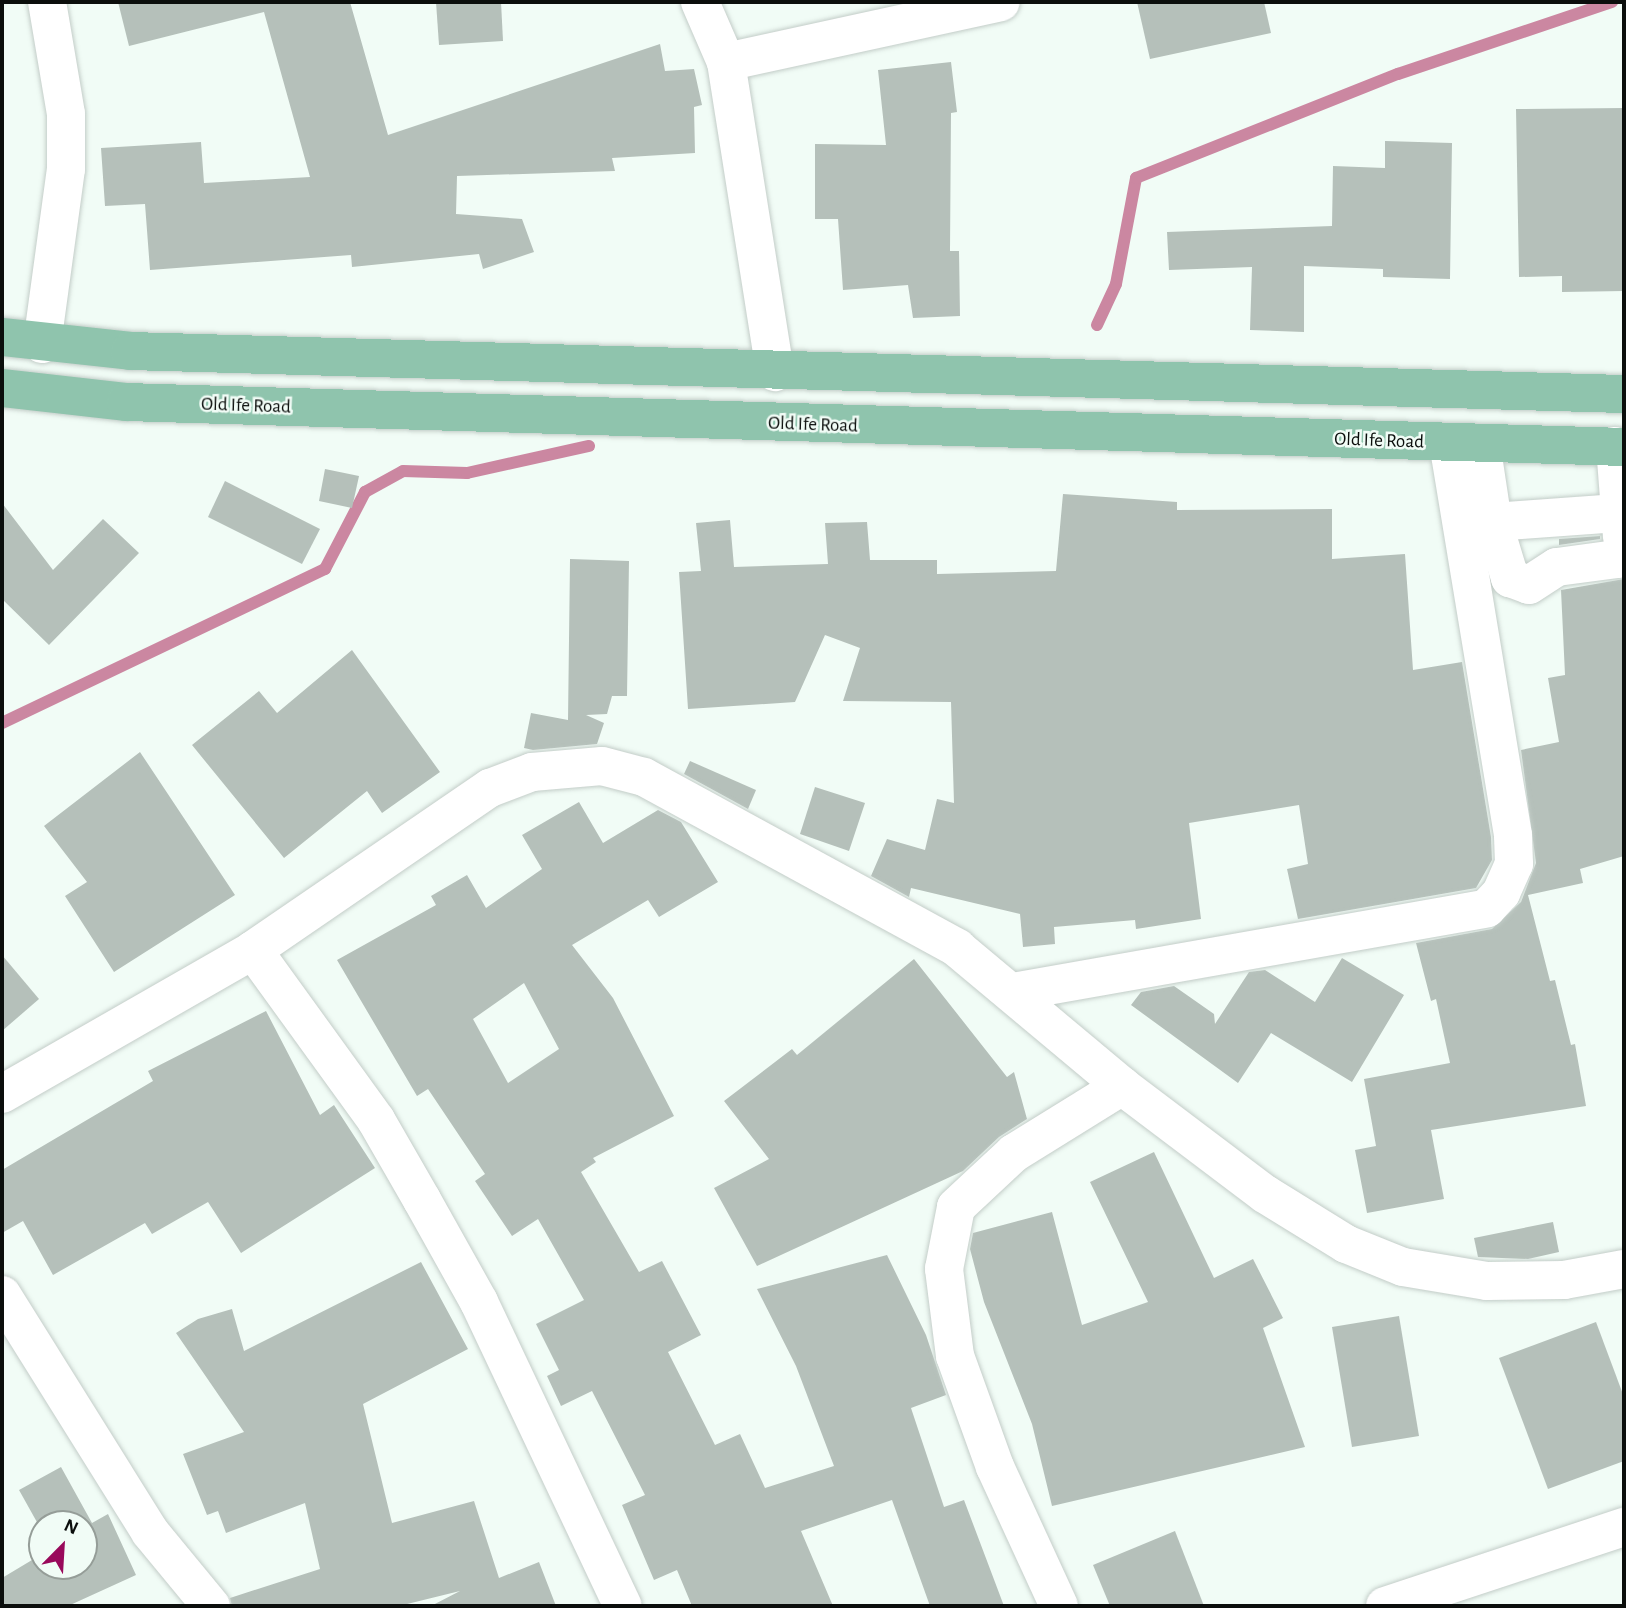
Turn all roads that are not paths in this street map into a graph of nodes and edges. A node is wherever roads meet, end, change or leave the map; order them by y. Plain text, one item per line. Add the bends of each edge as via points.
1 (47, 2) edge
2 (700, 2) edge
3 (1001, 2) edge
4 (726, 62) junction
5 (2, 337) edge
6 (43, 344) junction
7 (420, 361) junction
8 (775, 372) junction
9 (2, 388) edge
10 (1624, 394) edge
11 (418, 412) junction
12 (1465, 443) junction
13 (1620, 446) edge
14 (1618, 513) junction
15 (1493, 522) junction
16 (1624, 554) edge
17 (253, 950) junction
18 (1013, 992) junction
19 (1122, 1086) junction
20 (2, 1094) edge
21 (1624, 1269) edge
22 (2, 1295) edge
23 (1624, 1527) edge
24 (211, 1606) edge
25 (624, 1606) edge
26 (1059, 1606) edge
27 (1385, 1606) edge

1 - 6 street via 66,114 66,169
2 - 4 street
3 - 4 street
4 - 8 street
5 - 6 main road
6 - 7 main road
7 - 8 main road
7 - 11 main road
8 - 10 main road
9 - 11 main road, Old Ife Road via 126,402
11 - 12 main road, Old Ife Road
12 - 13 main road, Old Ife Road
12 - 15 street
12 - 18 street via 1513,835 1514,864 1501,892 1487,908
13 - 14 street
14 - 15 street
14 - 16 street
15 - 16 street via 1502,564 1520,584 1529,585 1557,566 1617,559
17 - 18 street via 490,788 532,772 602,766 644,777 812,867 957,948
17 - 20 street
17 - 25 street via 376,1120 416,1188 479,1302
18 - 19 street
19 - 21 street via 1265,1195 1346,1244 1404,1267 1487,1280 1564,1280
19 - 26 street via 1014,1153 956,1207 944,1269 956,1356 995,1467
22 - 24 street via 150,1532
23 - 27 street

